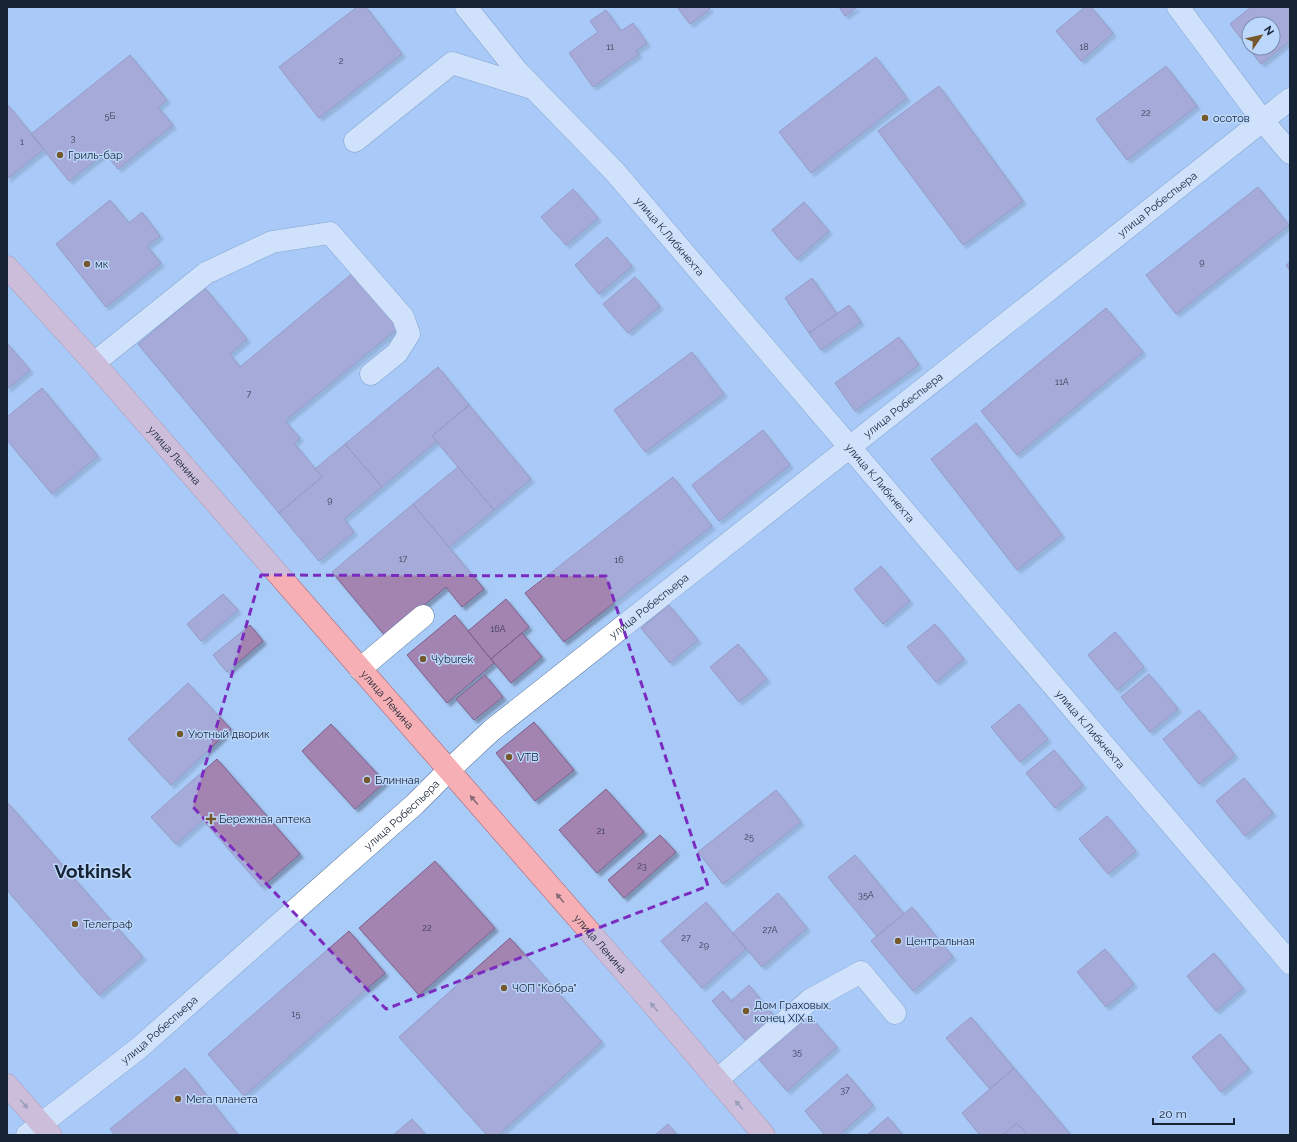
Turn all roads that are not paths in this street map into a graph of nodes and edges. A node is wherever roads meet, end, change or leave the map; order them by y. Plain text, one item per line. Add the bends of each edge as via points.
1 (466, 7) edge
2 (1178, 7) edge
3 (534, 88) junction
4 (1290, 99) edge
5 (1263, 121) junction
6 (355, 141) dead end
7 (1290, 153) edge
8 (7, 267) edge
9 (94, 363) junction
10 (371, 374) dead end
11 (850, 448) junction
12 (423, 616) dead end
13 (360, 670) junction
14 (448, 771) junction
15 (1290, 963) edge
16 (895, 1013) dead end
17 (717, 1080) junction
18 (7, 1085) edge
19 (40, 1131) edge
20 (764, 1135) edge

1 - 3 street, улица К.Либкнехта
2 - 5 street
3 - 6 street via 452,63
3 - 11 street, улица К.Либкнехта via 615,172
4 - 5 street, улица Робеспьера
5 - 7 street
5 - 11 street, улица Робеспьера
8 - 9 main road, улица Ленина
9 - 10 street via 206,273 272,242 330,233 403,317 409,334 397,353
9 - 13 main road, улица Ленина
11 - 14 street, улица Робеспьера via 492,730
11 - 15 street, улица К.Либкнехта
12 - 13 street
13 - 14 main road, улица Ленина
17 -> 14 main road, улица Ленина
14 - 19 street, улица Робеспьера via 410,809 139,1048
16 - 17 street via 861,972 810,1000
20 -> 17 main road, улица Ленина
18 -> 19 main road

